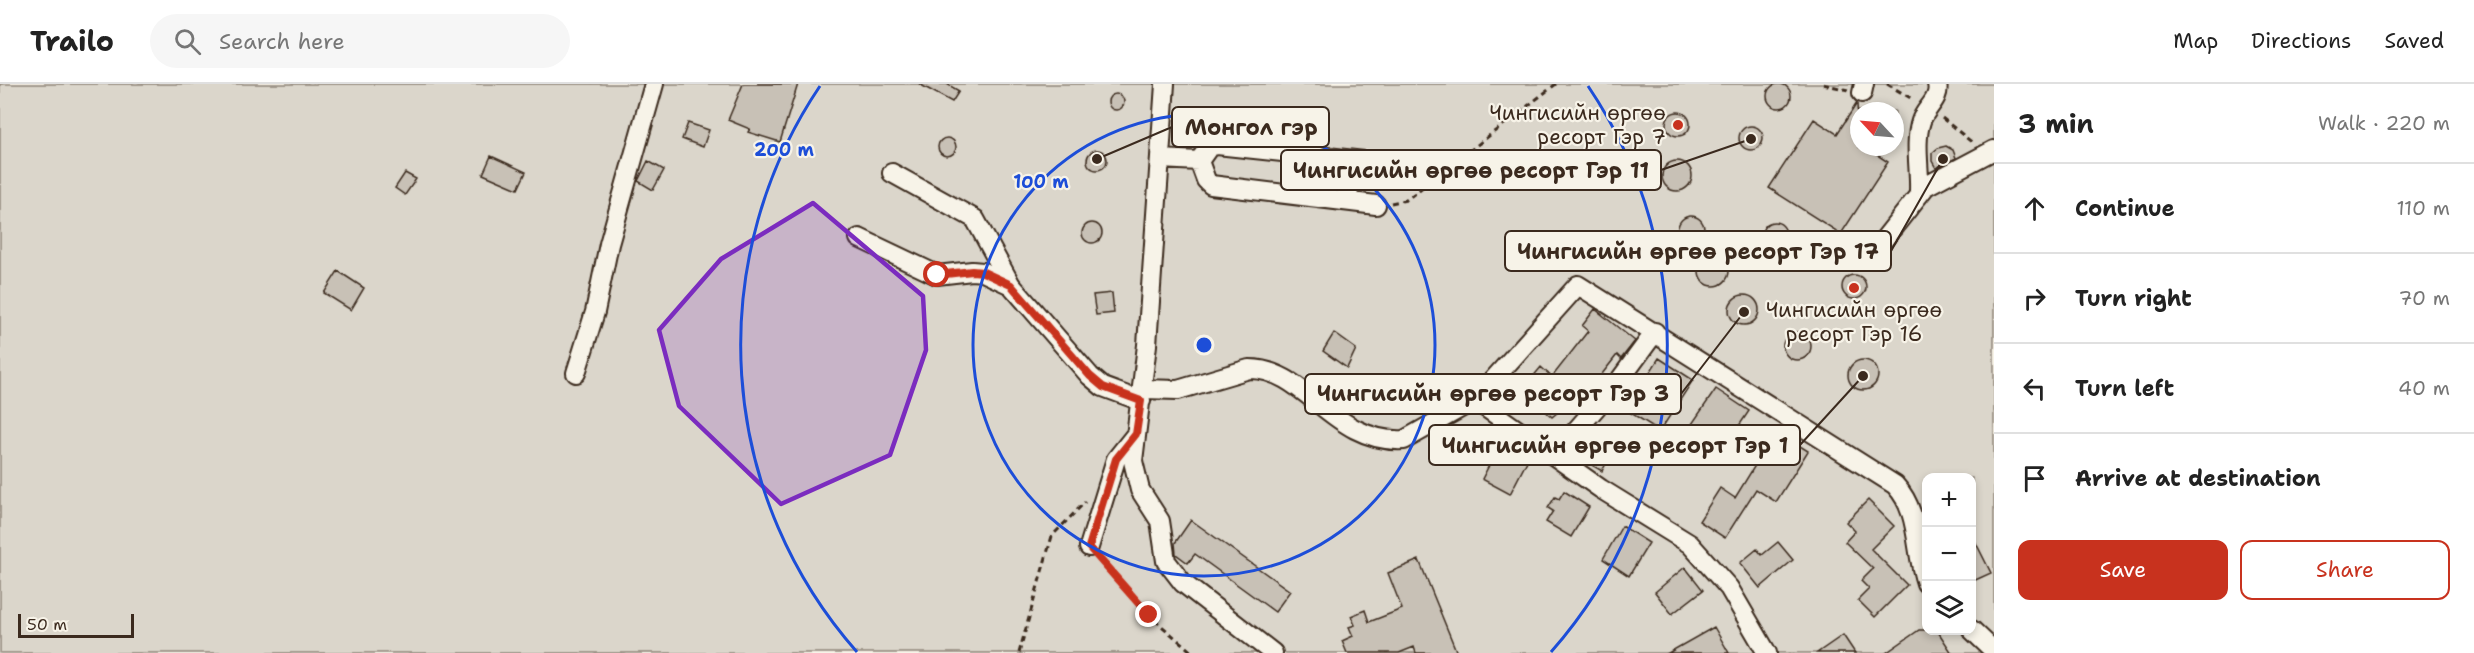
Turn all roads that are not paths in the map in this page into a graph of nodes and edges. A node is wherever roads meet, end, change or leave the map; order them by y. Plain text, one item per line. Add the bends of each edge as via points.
1 (654, 84) edge
2 (1165, 84) edge
3 (1937, 84) edge
4 (1994, 150) edge
5 (1160, 159) junction
6 (1346, 159) junction
7 (1199, 161) junction
8 (1383, 163) dead end
9 (892, 173) dead end
10 (1919, 191) junction
11 (1342, 201) junction
12 (1376, 205) road end
13 (859, 238) dead end
14 (1881, 243) dead end
15 (1011, 285) junction
16 (1655, 332) junction
17 (576, 373) dead end
18 (1142, 395) junction
19 (1475, 400) junction
20 (1136, 434) junction
21 (1554, 456) junction
22 (1089, 547) road end
23 (1926, 581) edge
24 (1976, 635) edge
25 (1994, 651) edge
26 (1273, 653) edge
27 (1767, 653) edge

1 - 17 street
2 - 5 street
3 - 10 street via 1939,88 1918,132
4 - 10 street
5 - 7 street
5 - 18 street
6 - 7 street via 1217,145 1209,147
6 - 8 street
6 - 11 street via 1352,167 1352,183
7 - 11 street via 1211,184
9 - 15 street via 975,219
10 - 14 street
11 - 12 street
13 - 15 street via 937,275 983,272
15 - 18 street via 1103,387
16 - 19 street via 1578,285
16 - 21 street via 1619,381
16 - 23 street via 1895,485 1912,511
18 - 19 street via 1259,369 1292,384 1354,430 1392,441 1404,440
18 - 20 street
19 - 21 street
20 - 22 street via 1116,459
20 - 26 street via 1132,461 1140,490 1161,521 1166,561 1183,583
21 - 27 street via 1690,544 1729,588
24 - 25 street

